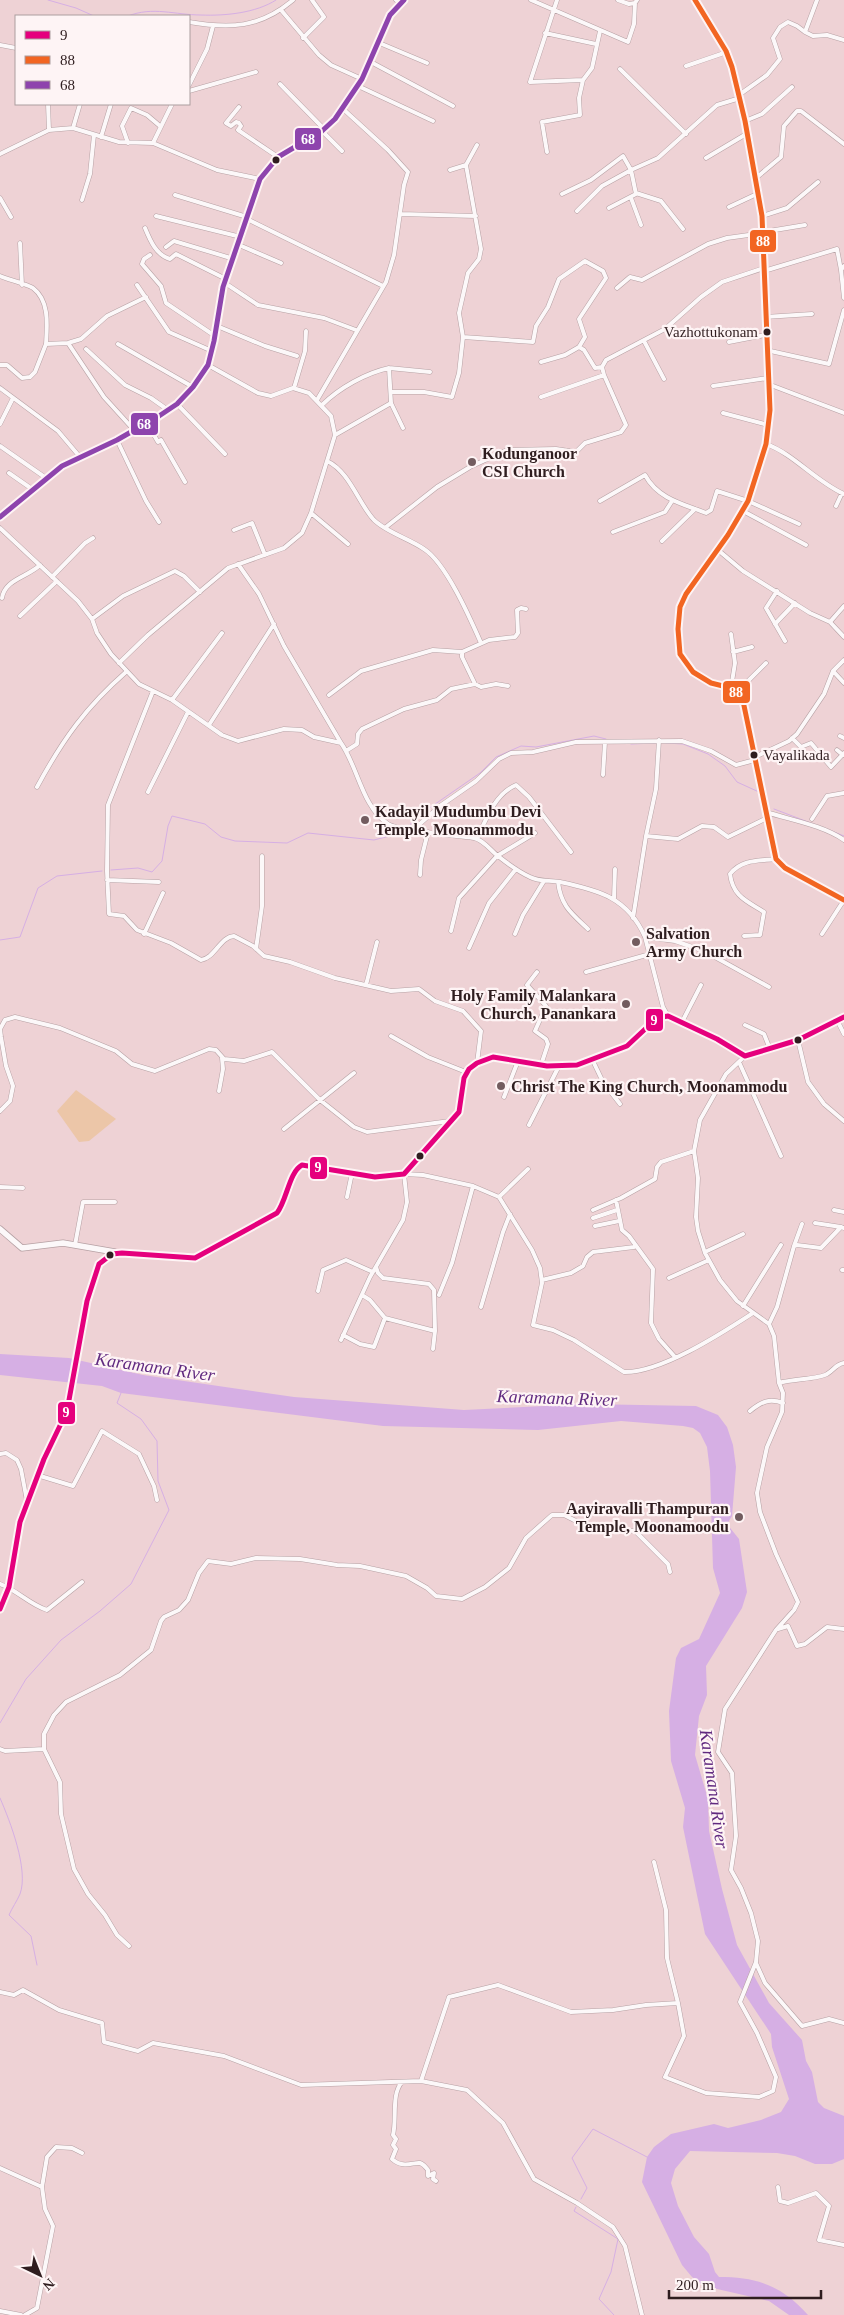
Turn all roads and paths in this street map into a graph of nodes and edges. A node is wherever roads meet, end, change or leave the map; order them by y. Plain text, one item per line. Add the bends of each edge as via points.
1 (293, 0) edge
2 (312, 0) edge
3 (531, 0) edge
4 (557, 0) edge
5 (618, 0) edge
6 (696, 0) edge
7 (818, 0) edge
8 (400, 1) edge
9 (636, 2) edge
10 (554, 8) junction
11 (281, 10) junction
12 (190, 22) edge
13 (213, 26) junction
14 (600, 31) junction
15 (805, 32) junction
16 (545, 33) junction
17 (303, 38) junction
18 (844, 40) edge
19 (377, 42) junction
20 (596, 44) junction
21 (0, 45) edge
22 (15, 48) edge
23 (726, 52) junction
24 (369, 61) junction
25 (428, 63) dead end
26 (686, 66) dead end
27 (620, 69) dead end
28 (256, 72) dead end
29 (362, 79) junction
30 (583, 80) junction
31 (190, 83) edge
32 (280, 84) dead end
33 (358, 86) junction
34 (792, 87) dead end
35 (190, 91) edge
36 (740, 97) junction
37 (48, 105) edge
38 (80, 105) edge
39 (111, 105) edge
40 (171, 105) edge
41 (453, 106) dead end
42 (239, 107) dead end
43 (342, 108) junction
44 (745, 120) junction
45 (433, 121) dead end
46 (160, 126) junction
47 (73, 128) junction
48 (50, 130) junction
49 (323, 130) junction
50 (748, 133) junction
51 (686, 134) junction
52 (94, 135) junction
53 (101, 137) junction
54 (128, 143) junction
55 (153, 143) junction
56 (844, 144) edge
57 (477, 145) dead end
58 (342, 150) dead end
59 (547, 152) dead end
60 (0, 154) edge
61 (278, 157) junction
62 (706, 158) dead end
63 (466, 165) junction
64 (450, 170) dead end
65 (631, 170) junction
66 (756, 178) junction
67 (260, 179) junction
68 (818, 182) dead end
69 (636, 193) junction
70 (759, 193) junction
71 (562, 194) dead end
72 (175, 195) dead end
73 (0, 198) edge
74 (631, 198) junction
75 (82, 200) dead end
76 (729, 207) dead end
77 (609, 208) dead end
78 (577, 211) dead end
79 (400, 214) junction
80 (156, 216) dead end
81 (476, 216) junction
82 (762, 216) junction
83 (11, 217) dead end
84 (247, 218) junction
85 (641, 225) dead end
86 (805, 225) dead end
87 (145, 228) dead end
88 (683, 229) dead end
89 (763, 233) junction
90 (241, 237) junction
91 (20, 243) dead end
92 (239, 245) junction
93 (166, 247) dead end
94 (150, 255) dead end
95 (234, 259) junction
96 (281, 263) dead end
97 (842, 268) edge
98 (764, 270) junction
99 (0, 276) edge
100 (225, 281) junction
101 (22, 285) junction
102 (137, 285) dead end
103 (383, 286) junction
104 (617, 288) dead end
105 (146, 297) junction
106 (844, 298) edge
107 (844, 310) edge
108 (812, 314) dead end
109 (765, 318) junction
110 (217, 326) junction
111 (356, 330) junction
112 (306, 331) dead end
113 (765, 335) junction
114 (215, 336) junction
115 (463, 337) junction
116 (644, 340) junction
117 (729, 342) dead end
118 (68, 343) junction
119 (46, 344) junction
120 (118, 344) dead end
121 (579, 346) junction
122 (86, 348) dead end
123 (766, 350) junction
124 (212, 351) junction
125 (297, 356) dead end
126 (540, 362) dead end
127 (0, 365) edge
128 (208, 365) junction
129 (602, 367) junction
130 (389, 368) junction
131 (430, 372) dead end
132 (604, 375) junction
133 (664, 379) dead end
134 (768, 381) junction
135 (713, 386) dead end
136 (193, 387) junction
137 (0, 388) edge
138 (294, 388) junction
139 (391, 392) junction
140 (541, 397) dead end
141 (13, 398) junction
142 (317, 400) junction
143 (391, 403) junction
144 (177, 404) junction
145 (322, 405) junction
146 (168, 410) junction
147 (724, 413) dead end
148 (844, 413) edge
149 (147, 423) junction
150 (0, 424) edge
151 (768, 425) junction
152 (403, 428) dead end
153 (134, 430) junction
154 (335, 435) junction
155 (117, 440) junction
156 (766, 444) junction
157 (0, 446) edge
158 (225, 454) dead end
159 (80, 457) junction
160 (327, 461) junction
161 (9, 473) dead end
162 (46, 478) junction
163 (185, 482) dead end
164 (32, 489) junction
165 (843, 494) edge
166 (672, 500) junction
167 (600, 501) dead end
168 (748, 501) junction
169 (836, 506) dead end
170 (695, 509) junction
171 (742, 511) junction
172 (311, 513) junction
173 (0, 517) edge
174 (159, 522) dead end
175 (799, 524) dead end
176 (386, 527) junction
177 (0, 528) edge
178 (234, 530) dead end
179 (613, 532) dead end
180 (93, 538) dead end
181 (662, 541) dead end
182 (348, 544) dead end
183 (806, 545) dead end
184 (718, 550) junction
185 (265, 555) junction
186 (238, 564) junction
187 (40, 565) junction
188 (52, 577) junction
189 (57, 581) junction
190 (777, 591) junction
191 (200, 592) junction
192 (2, 598) dead end
193 (795, 603) junction
194 (844, 606) edge
195 (526, 609) dead end
196 (20, 616) dead end
197 (92, 619) junction
198 (830, 622) junction
199 (274, 624) junction
200 (775, 624) junction
201 (222, 633) dead end
202 (731, 634) dead end
203 (844, 637) edge
204 (785, 642) dead end
205 (481, 643) junction
206 (752, 648) dead end
207 (462, 652) junction
208 (733, 652) junction
209 (844, 660) edge
210 (119, 663) junction
211 (766, 663) dead end
212 (833, 671) junction
213 (126, 672) junction
214 (844, 683) edge
215 (475, 684) junction
216 (508, 686) dead end
217 (731, 688) junction
218 (153, 691) junction
219 (329, 695) dead end
220 (742, 696) junction
221 (172, 700) junction
222 (188, 712) junction
223 (209, 726) junction
224 (792, 738) junction
225 (659, 740) junction
226 (605, 742) junction
227 (341, 743) junction
228 (837, 750) dead end
229 (346, 751) junction
230 (843, 754) edge
231 (755, 758) junction
232 (603, 775) dead end
233 (37, 787) dead end
234 (148, 792) dead end
235 (844, 792) edge
236 (767, 815) junction
237 (812, 819) dead end
238 (413, 830) junction
239 (428, 832) junction
240 (535, 833) dead end
241 (646, 836) junction
242 (477, 838) junction
243 (844, 840) edge
244 (570, 852) dead end
245 (262, 856) dead end
246 (497, 856) junction
247 (776, 859) junction
248 (516, 869) junction
249 (614, 869) dead end
250 (420, 876) dead end
251 (107, 880) junction
252 (544, 881) junction
253 (159, 882) dead end
254 (558, 882) junction
255 (163, 893) dead end
256 (614, 898) junction
257 (844, 900) edge
258 (633, 918) junction
259 (588, 929) dead end
260 (451, 931) dead end
261 (144, 934) junction
262 (515, 934) dead end
263 (822, 934) dead end
264 (744, 936) dead end
265 (645, 937) junction
266 (377, 942) dead end
267 (469, 948) dead end
268 (256, 949) junction
269 (650, 954) junction
270 (537, 972) dead end
271 (586, 972) dead end
272 (366, 985) junction
273 (701, 985) dead end
274 (769, 988) dead end
275 (668, 1016) junction
276 (844, 1016) edge
277 (837, 1020) junction
278 (682, 1022) junction
279 (745, 1024) dead end
280 (844, 1034) edge
281 (391, 1036) dead end
282 (798, 1040) junction
283 (770, 1049) junction
284 (745, 1056) junction
285 (222, 1058) junction
286 (592, 1060) junction
287 (518, 1061) junction
288 (739, 1062) junction
289 (477, 1063) junction
290 (542, 1065) junction
291 (559, 1066) junction
292 (466, 1072) junction
293 (354, 1073) dead end
294 (219, 1091) dead end
295 (504, 1097) dead end
296 (320, 1100) junction
297 (620, 1104) dead end
298 (0, 1111) edge
299 (453, 1121) junction
300 (844, 1121) edge
301 (529, 1126) dead end
302 (284, 1129) dead end
303 (694, 1151) junction
304 (781, 1156) dead end
305 (528, 1170) dead end
306 (352, 1173) junction
307 (404, 1174) junction
308 (473, 1186) junction
309 (0, 1187) edge
310 (23, 1188) dead end
311 (347, 1197) dead end
312 (498, 1197) junction
313 (616, 1200) junction
314 (115, 1202) dead end
315 (593, 1210) dead end
316 (617, 1210) junction
317 (834, 1210) dead end
318 (844, 1212) edge
319 (510, 1214) junction
320 (593, 1218) dead end
321 (619, 1221) junction
322 (815, 1223) dead end
323 (802, 1224) dead end
324 (595, 1226) dead end
325 (843, 1227) edge
326 (0, 1229) edge
327 (743, 1234) dead end
328 (781, 1244) dead end
329 (75, 1245) junction
330 (794, 1246) junction
331 (634, 1247) dead end
332 (704, 1252) junction
333 (122, 1253) junction
334 (708, 1260) junction
335 (376, 1267) junction
336 (373, 1272) junction
337 (669, 1278) dead end
338 (542, 1280) junction
339 (318, 1291) dead end
340 (439, 1294) dead end
341 (362, 1295) junction
342 (743, 1306) junction
343 (481, 1307) dead end
344 (753, 1313) junction
345 (385, 1318) junction
346 (768, 1324) junction
347 (435, 1331) junction
348 (433, 1349) dead end
349 (675, 1357) junction
350 (844, 1363) edge
351 (780, 1383) junction
352 (782, 1403) junction
353 (750, 1411) dead end
354 (0, 1454) edge
355 (38, 1475) junction
356 (157, 1500) dead end
357 (27, 1501) junction
358 (670, 1572) dead end
359 (82, 1582) dead end
360 (0, 1584) edge
361 (9, 1587) junction
362 (0, 1609) edge
363 (844, 1629) edge
364 (776, 1630) junction
365 (0, 1748) edge
366 (44, 1749) junction
367 (654, 1862) dead end
368 (128, 1946) dead end
369 (756, 1962) junction
370 (0, 1992) edge
371 (678, 2003) junction
372 (844, 2023) edge
373 (422, 2081) junction
374 (402, 2082) junction
375 (82, 2153) dead end
376 (0, 2168) edge
377 (436, 2181) dead end
378 (42, 2186) junction
379 (778, 2186) dead end
380 (844, 2245) edge
381 (37, 2308) junction
382 (0, 2311) edge
383 (21, 2315) edge
384 (26, 2315) edge
385 (38, 2315) edge
386 (642, 2315) edge

1 - 11 street
2 - 17 street via 324,17
3 - 10 street
4 - 10 street
5 - 9 street via 629,4
6 - 23 main road
7 - 15 street
8 - 19 main road
9 - 14 street via 628,42
10 - 14 street
10 - 16 street
11 - 13 street via 238,26
11 - 17 street
12 - 13 street
13 - 31 street via 207,49
14 - 20 street
15 - 18 street
15 - 36 street via 788,22 780,27 773,38 780,59 767,75
16 - 20 street
16 - 30 street via 530,82
17 - 29 street via 331,65
19 - 24 main road
19 - 25 street
20 - 30 street via 592,68
21 - 22 street
23 - 26 street
23 - 36 main road
24 - 29 main road
24 - 41 street
27 - 51 street
28 - 35 street
29 - 33 main road
30 - 59 street via 580,115 542,122
32 - 49 street
33 - 43 main road
33 - 45 street
34 - 44 street via 762,114
36 - 44 main road
36 - 51 street via 717,105
37 - 48 street
38 - 47 street
39 - 53 street
40 - 46 street
42 - 61 street via 226,123 231,126 239,123 238,130
43 - 49 main road
43 - 79 street via 408,172
44 - 50 main road
46 - 54 street via 131,108 122,126
46 - 55 street
47 - 48 street
47 - 52 street
48 - 60 street
49 - 58 street
49 - 61 main road
50 - 62 street
50 - 66 main road
51 - 65 street via 658,158
52 - 53 street
52 - 75 street via 90,174
53 - 54 street
54 - 55 street
55 - 67 street via 217,170
56 - 66 street via 802,111 797,111 784,126 781,157
57 - 63 street
61 - 67 main road
63 - 64 street
63 - 81 street
65 - 69 street
65 - 71 street via 623,156 591,180
65 - 78 street via 602,186
66 - 70 main road
67 - 84 main road
68 - 82 street via 787,208
69 - 74 street
69 - 88 street via 661,201
70 - 76 street
70 - 82 main road
72 - 84 street
73 - 83 street
74 - 77 street
74 - 85 street
79 - 81 street
79 - 103 street via 394,255
80 - 90 street
81 - 115 street via 481,249 479,259 468,273 459,313
82 - 89 main road
84 - 90 main road
84 - 103 street
86 - 89 street
87 - 100 street via 156,250 167,259 176,254
89 - 98 main road
89 - 104 street via 708,244 640,281 630,277
90 - 92 main road
91 - 101 street
92 - 95 main road
92 - 96 street
93 - 95 street via 174,241
94 - 114 street via 142,264 161,286 166,303
95 - 100 main road
97 - 98 street via 837,249
97 - 106 street
98 - 109 main road
98 - 116 street via 722,282 665,329
99 - 101 street
100 - 110 main road
100 - 111 street via 258,305 324,318
101 - 119 street via 33,288 41,298 48,324
102 - 105 street
103 - 111 street
105 - 118 street via 107,316 81,338
105 - 124 street via 169,332
107 - 123 street via 829,364
108 - 109 street
109 - 113 main road
110 - 114 main road
110 - 125 street
111 - 142 street
112 - 138 street
113 - 117 street
113 - 123 main road
114 - 124 main road
115 - 121 street via 532,342 536,326 560,279 587,261 603,271 606,278 579,319 585,337
115 - 139 street via 459,373 452,397 424,392
116 - 129 street via 613,355
116 - 133 street
118 - 119 street
118 - 153 street via 104,397
119 - 127 street via 30,377 22,378 7,365
120 - 136 street
121 - 126 street via 564,355
121 - 129 street via 595,368
122 - 146 street via 125,385
123 - 134 main road
124 - 128 main road
128 - 136 main road
128 - 138 street via 258,393 271,396
129 - 132 street
130 - 131 street
130 - 139 street
130 - 145 street via 377,370 334,394
132 - 140 street
132 - 176 street via 626,426 620,432 585,443 576,452 507,450 437,487
134 - 135 street
134 - 148 street
134 - 151 main road
136 - 144 main road
137 - 141 street
138 - 142 street via 309,393
139 - 143 street
141 - 150 street
141 - 159 street via 58,431
142 - 145 street
143 - 152 street
143 - 154 street
144 - 146 main road
144 - 158 street
145 - 154 street via 331,416
146 - 149 main road
147 - 151 street
149 - 153 main road
149 - 163 street via 158,442 161,440
151 - 156 main road
153 - 155 main road
154 - 160 street
155 - 159 main road
155 - 174 street
156 - 165 street via 777,448
156 - 168 main road
157 - 162 street
159 - 162 main road
160 - 172 street
160 - 176 street via 339,470 375,521
161 - 164 street
162 - 164 main road
164 - 173 main road
165 - 169 street
166 - 167 street via 645,476
166 - 170 street
166 - 179 street via 665,512
168 - 170 street via 717,491 708,513
168 - 171 main road
168 - 175 street
170 - 181 street
171 - 183 street
171 - 184 main road
172 - 182 street
172 - 185 street via 305,529 294,540 284,548
176 - 205 street via 426,550 436,562 459,596
177 - 187 street
178 - 185 street via 252,523
180 - 188 street
184 - 190 street via 743,571
184 - 217 main road via 680,607 680,654 693,672 711,684
185 - 186 street
186 - 191 street via 228,568
186 - 199 street via 259,594
187 - 188 street
187 - 192 street via 13,581
188 - 189 street
189 - 196 street
189 - 197 street
190 - 193 street
190 - 200 street via 766,608
191 - 197 street via 175,571 123,596
191 - 210 street
193 - 198 street
193 - 200 street
194 - 198 street
195 - 205 street via 517,610 518,633 515,637
197 - 210 street via 97,634
198 - 203 street
199 - 223 street
199 - 227 street
200 - 204 street
201 - 221 street
202 - 208 street
205 - 207 street
206 - 208 street
207 - 215 street
207 - 219 street via 433,650 361,671
208 - 217 street via 735,663
209 - 212 street
210 - 213 street
211 - 220 street via 748,681
212 - 214 street
212 - 224 street via 815,709
213 - 218 street
213 - 233 street via 80,717
215 - 216 street
215 - 229 street via 449,690 437,700 404,709 362,729 357,744
217 - 220 main road
218 - 221 street
218 - 251 street via 108,805
220 - 231 main road
221 - 222 street
222 - 223 street
222 - 234 street
223 - 227 street via 238,741 284,729 302,730 314,737
224 - 230 street via 801,746 811,743 832,767
224 - 231 street
225 - 226 street
225 - 231 street via 697,745 736,765
225 - 241 street via 656,790
226 - 232 street
226 - 238 street via 576,742 533,752 511,752
227 - 229 street
228 - 230 street
229 - 238 street via 378,816 390,826
231 - 236 main road
235 - 237 street via 827,796
236 - 241 street via 728,837 714,827 702,826 678,839
236 - 243 street via 832,832
236 - 247 main road
238 - 239 street
239 - 242 street
239 - 250 street
240 - 246 street
241 - 258 street
242 - 244 street via 492,809 506,790 516,785 529,797
242 - 246 street
245 - 268 street via 262,906
246 - 248 street
246 - 260 street via 459,898
247 - 257 main road via 785,868
247 - 264 street via 748,861 735,867 730,874 739,898 764,912 760,935
248 - 252 street via 532,879
248 - 267 street via 489,903
249 - 256 street
251 - 253 street
251 - 261 street via 109,914 124,916
252 - 254 street
252 - 262 street
254 - 256 street
254 - 259 street via 560,897 567,909
255 - 261 street
256 - 258 street
257 - 263 street
258 - 265 street
261 - 268 street via 171,943 201,960 232,936
265 - 269 street
265 - 274 street via 675,941 704,951
266 - 272 street
268 - 272 street via 264,956
269 - 271 street
269 - 275 street
270 - 290 street via 526,985 546,1006 536,1031 546,1038 548,1044
272 - 289 street via 391,991 416,989 435,1001 463,1011 481,1031
273 - 278 street
275 - 278 main road
275 - 286 main road via 657,1018 626,1046
276 - 277 main road
277 - 280 street
277 - 282 main road
278 - 284 main road
279 - 283 street via 764,1034
281 - 292 street via 428,1057
282 - 283 main road
282 - 300 street via 808,1082 824,1104
283 - 284 main road
284 - 288 street
285 - 294 street
285 - 296 street via 244,1061 275,1053
285 - 298 street via 216,1050 209,1049 154,1071 132,1064 116,1051 60,1028 7,1018 0,1029 6,1066 14,1086 10,1101
286 - 291 main road
286 - 297 street via 603,1082
287 - 289 main road via 493,1057
287 - 290 main road
287 - 295 street
288 - 303 street via 726,1074 708,1104 700,1120
288 - 304 street
289 - 292 main road
290 - 291 main road
291 - 301 street
292 - 299 main road via 460,1106
293 - 296 street
296 - 299 street via 354,1126 369,1132
296 - 302 street
299 - 307 main road via 432,1140
303 - 313 street via 661,1162 655,1179
303 - 332 street via 698,1178 696,1217
305 - 312 street
306 - 307 main road via 386,1177
306 - 311 street
306 - 333 main road via 300,1166 277,1212 195,1258
307 - 308 street
307 - 335 street via 407,1202 403,1220
308 - 312 street
308 - 340 street via 452,1262
309 - 310 street
312 - 319 street
313 - 315 street
313 - 316 street
314 - 329 street via 83,1202
316 - 320 street
316 - 321 street
317 - 318 street
319 - 338 street via 532,1250
319 - 343 street
321 - 324 street
321 - 349 street via 622,1230 653,1270 651,1323 659,1339
322 - 325 street
323 - 330 street
325 - 330 street via 821,1248
326 - 329 main road via 22,1248 63,1243
327 - 332 street
328 - 342 street
329 - 333 main road
330 - 346 street via 777,1307
331 - 338 street via 593,1252 583,1266 571,1273
332 - 334 street
333 - 355 main road via 112,1254 99,1264 86,1301 67,1411
334 - 337 street
334 - 342 street
335 - 336 street
335 - 347 street via 383,1278 429,1284 434,1290
336 - 339 street via 346,1260 323,1270
336 - 341 street
338 - 349 street via 533,1325 574,1340 624,1372
341 - 345 street
341 - 345 street via 342,1338 374,1347
342 - 344 street
344 - 346 street
344 - 349 street via 698,1347
345 - 347 street
346 - 351 street via 774,1336
347 - 348 street
350 - 351 street via 827,1374
351 - 352 street
352 - 353 street via 775,1400 764,1402
352 - 364 street via 781,1416 767,1447 757,1493 760,1512 776,1554 798,1600 794,1610
354 - 357 street via 6,1453 17,1460
355 - 356 street via 73,1486 102,1431 139,1454
355 - 357 main road
357 - 361 main road via 20,1522
358 - 366 street via 668,1564 635,1531 590,1528 564,1515 552,1515 526,1538 509,1568 485,1587 462,1599 436,1596 406,1576 360,1566 300,1559 256,1558 231,1564 208,1561 199,1573 188,1600 161,1621 151,1650 120,1676 66,1702 54,1715 44,1734
359 - 361 street via 47,1610
360 - 361 street
361 - 362 main road
363 - 364 street via 827,1627 805,1644 797,1646 788,1626
364 - 369 street via 725,1709 718,1752 732,1774 736,1836 731,1870 751,1913 758,1941
365 - 366 street via 5,1751
366 - 368 street via 60,1782 61,1814 74,1869 88,1894
367 - 371 street via 666,1910 667,1958
369 - 371 street via 740,2002 776,2077 773,2091 759,2097 706,2093 665,2077 684,2036
369 - 372 street via 765,1983 802,2026 829,2019
370 - 374 street via 14,1994 23,1990 59,2010 102,2023 104,2042 138,2051 153,2043 224,2056 302,2085
371 - 373 street via 571,2012 498,1985 449,1996
373 - 374 street
373 - 386 street via 467,2090 503,2124 534,2179 577,2202 613,2227 625,2246
374 - 377 street via 398,2086 394,2107 393,2135 396,2139 393,2145 396,2149 392,2159 411,2166 417,2163 424,2165 428,2176 434,2173
375 - 378 street via 72,2148 56,2147 47,2157
376 - 378 street
378 - 381 street via 45,2210 53,2226
379 - 380 street via 780,2201 788,2203 816,2193 829,2206 819,2240
381 - 384 street
381 - 385 street
382 - 383 street

